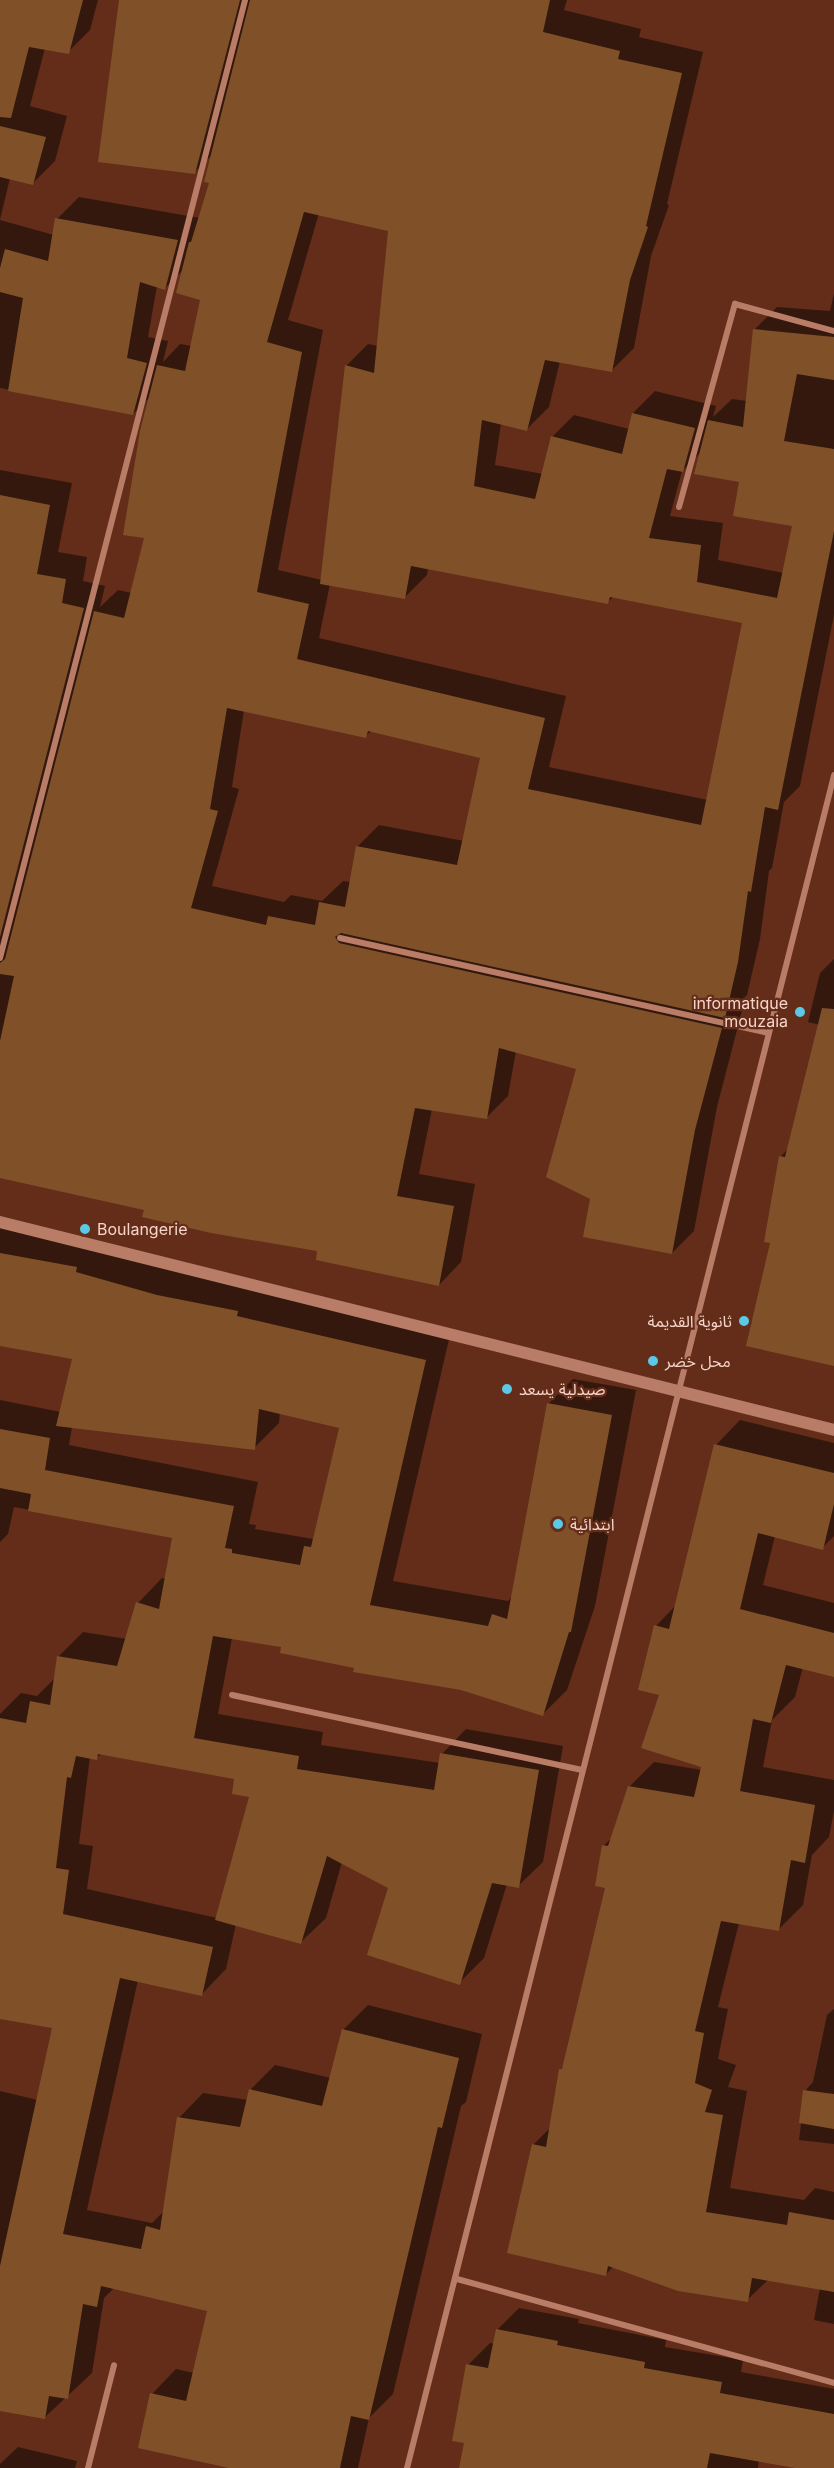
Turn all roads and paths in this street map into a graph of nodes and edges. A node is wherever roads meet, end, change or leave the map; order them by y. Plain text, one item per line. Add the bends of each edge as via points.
1 (245, 0) edge
2 (834, 331) edge
3 (679, 507) dead end
4 (834, 775) edge
5 (340, 938) dead end
6 (0, 958) edge
7 (767, 1033) junction
8 (0, 1222) edge
9 (677, 1390) junction
10 (834, 1430) edge
11 (232, 1695) dead end
12 (582, 1770) junction
13 (457, 2279) junction
14 (114, 2365) dead end
15 (834, 2383) edge
16 (88, 2468) edge
17 (407, 2468) edge

1 - 6 street
2 - 3 street via 735,304
4 - 7 street
5 - 7 street
7 - 9 street
8 - 9 main road
9 - 10 main road
9 - 12 street
11 - 12 street
12 - 13 street
13 - 15 street
13 - 17 street
14 - 16 street

